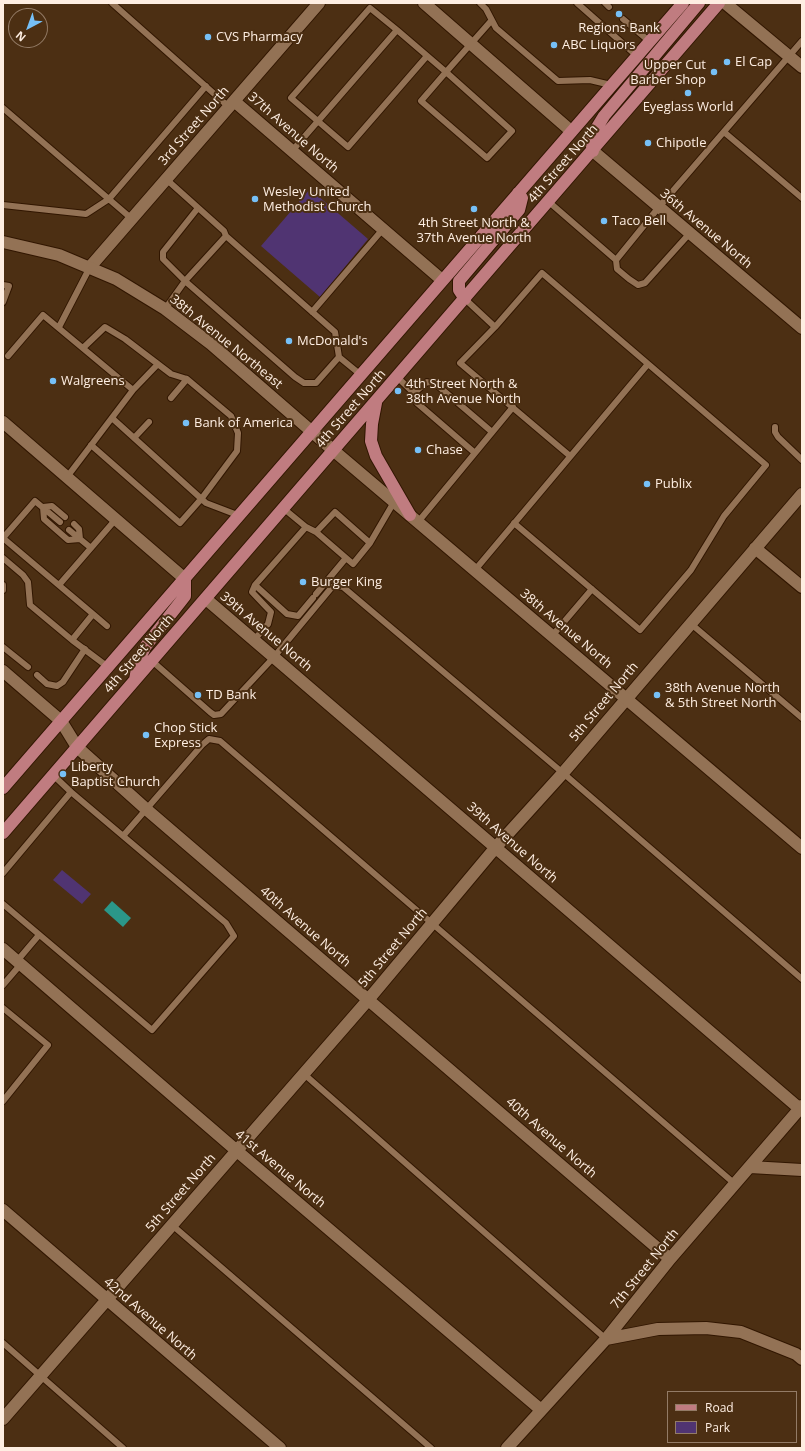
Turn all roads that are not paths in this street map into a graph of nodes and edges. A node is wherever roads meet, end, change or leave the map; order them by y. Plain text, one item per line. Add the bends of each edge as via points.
1 (112, 3) edge
2 (319, 3) edge
3 (424, 3) edge
4 (480, 3) edge
5 (577, 3) edge
6 (683, 3) edge
7 (699, 3) edge
8 (719, 3) edge
9 (726, 3) edge
10 (623, 19) dead end
11 (491, 21) junction
12 (397, 30) junction
13 (802, 41) edge
14 (649, 42) junction
15 (472, 45) junction
16 (427, 56) junction
17 (637, 56) junction
18 (788, 56) junction
19 (802, 67) edge
20 (446, 72) junction
21 (611, 85) junction
22 (206, 86) junction
23 (231, 104) junction
24 (3, 108) edge
25 (318, 120) junction
26 (571, 131) junction
27 (724, 132) junction
28 (292, 151) junction
29 (593, 151) junction
30 (166, 179) junction
31 (518, 193) junction
32 (802, 198) edge
33 (109, 200) junction
34 (549, 202) junction
35 (3, 205) edge
36 (659, 207) junction
37 (198, 208) junction
38 (132, 219) junction
39 (383, 229) junction
40 (690, 233) junction
41 (226, 236) junction
42 (3, 242) edge
43 (616, 260) junction
44 (90, 267) junction
45 (442, 280) junction
46 (185, 281) junction
47 (3, 285) edge
48 (465, 299) junction
49 (3, 302) edge
50 (165, 309) junction
51 (312, 312) junction
52 (495, 327) junction
53 (59, 328) junction
54 (802, 328) edge
55 (83, 348) junction
56 (8, 356) dead end
57 (340, 357) junction
58 (158, 364) junction
59 (648, 364) junction
60 (361, 375) junction
61 (397, 377) junction
62 (187, 379) junction
63 (133, 390) junction
64 (414, 393) junction
65 (171, 398) dead end
66 (377, 400) junction
67 (513, 407) junction
68 (112, 418) junction
69 (3, 422) edge
70 (149, 422) dead end
71 (775, 427) dead end
72 (312, 432) junction
73 (492, 432) junction
74 (134, 438) junction
75 (91, 445) junction
76 (333, 450) junction
77 (475, 453) junction
78 (570, 456) junction
79 (802, 460) edge
80 (67, 477) junction
81 (802, 494) edge
82 (204, 500) junction
83 (394, 502) junction
84 (43, 507) junction
85 (283, 508) junction
86 (240, 516) junction
87 (65, 517) dead end
88 (414, 518) junction
89 (116, 519) junction
90 (60, 522) dead end
91 (514, 523) junction
92 (74, 524) dead end
93 (306, 527) junction
94 (69, 530) dead end
95 (316, 532) junction
96 (80, 539) junction
97 (370, 543) junction
98 (90, 548) junction
99 (755, 548) junction
100 (346, 558) junction
101 (3, 559) edge
102 (475, 570) junction
103 (185, 579) junction
104 (3, 585) edge
105 (59, 585) junction
106 (255, 585) junction
107 (802, 587) edge
108 (592, 589) junction
109 (3, 590) edge
110 (206, 599) junction
111 (93, 614) junction
112 (690, 623) junction
113 (108, 626) dead end
114 (552, 636) junction
115 (72, 640) junction
116 (254, 640) junction
117 (3, 647) edge
118 (84, 649) junction
119 (274, 657) junction
120 (152, 661) junction
121 (28, 667) dead end
122 (108, 667) junction
123 (3, 671) edge
124 (37, 675) dead end
125 (135, 681) junction
126 (626, 698) junction
127 (802, 718) edge
128 (61, 721) junction
129 (77, 747) junction
130 (563, 773) junction
131 (53, 776) junction
132 (3, 788) edge
133 (71, 792) junction
134 (146, 809) junction
135 (3, 833) edge
136 (123, 836) junction
137 (496, 847) junction
138 (802, 848) edge
139 (3, 873) edge
140 (3, 904) edge
141 (433, 923) junction
142 (39, 935) junction
143 (3, 949) edge
144 (19, 962) junction
145 (802, 979) edge
146 (3, 985) edge
147 (368, 1000) junction
148 (3, 1008) edge
149 (304, 1074) junction
150 (3, 1101) edge
151 (801, 1108) edge
152 (237, 1151) junction
153 (750, 1167) junction
154 (802, 1170) edge
155 (735, 1184) junction
156 (3, 1210) edge
157 (172, 1225) junction
158 (670, 1259) junction
159 (106, 1300) junction
160 (606, 1339) junction
161 (3, 1343) edge
162 (802, 1359) edge
163 (40, 1376) junction
164 (540, 1409) junction
165 (3, 1419) edge
166 (123, 1448) edge
167 (280, 1448) edge
168 (431, 1448) edge
169 (507, 1448) edge

1 - 22 lane
2 - 23 street, 3rd Street North
3 - 15 street
4 - 11 lane
5 - 17 lane
6 - 14 main road, 4th Street North
7 - 29 main road via 604,116 593,134
8 - 29 main road, 4th Street North
9 - 18 street
10 - 14 lane
11 - 15 lane
11 - 21 lane via 558,81 590,80
12 - 16 lane
12 - 25 lane
12 - 25 lane via 370,8 291,98
13 - 18 lane
14 - 17 main road, 4th Street North
15 - 20 lane
15 - 26 street
16 - 20 lane
16 - 25 lane via 348,147
17 - 21 main road, 4th Street North
18 - 19 street
18 - 27 lane
20 - 20 lane via 421,101 488,158 512,131
21 - 26 main road, 4th Street North
22 - 23 lane
22 - 33 lane
23 - 28 street, 37th Avenue North
23 - 30 street, 3rd Street North
24 - 33 lane
25 - 28 lane
26 - 31 main road, 4th Street North
27 - 32 lane
27 - 36 lane
28 - 39 street, 37th Avenue North
29 - 34 main road, 4th Street North
29 - 36 street, 36th Avenue North
30 - 37 lane
30 - 38 street, 3rd Street North
31 - 45 main road, 4th Street North
31 - 48 main road via 522,198 519,210 459,281 459,290
33 - 35 lane via 86,214
33 - 38 lane
34 - 43 lane
34 - 48 main road, 4th Street North
36 - 40 street, 36th Avenue North
36 - 43 lane
37 - 41 lane via 224,231
37 - 46 lane via 162,252 163,259
38 - 44 street, 3rd Street North
39 - 45 street, 37th Avenue North
39 - 51 lane
40 - 43 lane via 645,283 638,285 629,280 617,269
40 - 54 street, 36th Avenue North
41 - 46 lane
41 - 51 lane
42 - 44 street, 38th Avenue Northeast via 59,255
44 - 50 street, 38th Avenue Northeast via 116,279
44 - 53 lane
45 - 60 main road, 4th Street North
46 - 50 lane
46 - 57 lane via 304,383 316,383
47 - 49 lane via 9,286
48 - 52 lane
48 - 61 main road, 4th Street North
50 - 72 street, 38th Avenue Northeast via 211,344
51 - 57 lane via 335,332
52 - 59 lane via 542,273
52 - 67 lane via 460,363
53 - 55 lane
53 - 56 lane via 43,315
55 - 58 lane via 105,327
55 - 63 lane
57 - 60 lane
58 - 62 lane via 171,374
58 - 63 lane
59 - 78 lane
59 - 108 lane via 766,465 724,516 691,570 640,630
60 - 72 main road, 4th Street North
61 - 64 lane
61 - 66 main road, 4th Street North
62 - 65 lane
62 - 82 lane via 231,416 238,433 237,451
63 - 68 lane
64 - 73 lane via 427,382 437,385
64 - 77 lane via 417,403
66 - 76 main road, 4th Street North
66 - 88 main road via 371,441 376,456
67 - 73 lane
67 - 78 lane
68 - 74 lane
68 - 75 lane
69 - 80 street
70 - 74 lane
71 - 79 lane via 778,438
72 - 76 street, 38th Avenue North
72 - 86 main road, 4th Street North
73 - 77 lane
74 - 82 lane
75 - 80 lane
75 - 82 lane via 180,523
76 - 83 street, 38th Avenue North
76 - 85 main road, 4th Street North
77 - 88 lane
78 - 91 lane
80 - 89 street
81 - 99 street, 5th Street North
82 - 86 lane
83 - 88 street, 38th Avenue North
83 - 97 lane
84 - 87 lane via 52,506
84 - 90 lane
84 - 96 lane via 44,519 68,540
84 - 105 lane via 35,501 3,538
85 - 93 lane
85 - 110 main road, 4th Street North
86 - 103 main road, 4th Street North
88 - 102 street, 38th Avenue North
89 - 98 lane
89 - 103 street
91 - 102 lane
91 - 108 lane
92 - 96 lane
93 - 95 lane
93 - 106 lane
94 - 96 lane
95 - 97 lane via 334,512
95 - 100 lane
96 - 98 lane
97 - 100 lane via 353,564
98 - 105 lane
99 - 107 street
99 - 112 street, 5th Street North
100 - 106 lane via 298,616 287,614
101 - 115 lane via 28,582 30,605
102 - 114 street, 38th Avenue North
103 - 122 main road, 4th Street North
103 - 125 main road via 185,596 145,647 138,663
104 - 109 lane
105 - 111 lane
106 - 116 lane via 252,592 271,612 268,624
108 - 114 lane
110 - 116 street, 39th Avenue North
110 - 120 main road, 4th Street North
111 - 113 lane
111 - 115 lane
112 - 126 street, 5th Street North
112 - 127 lane
114 - 126 street, 38th Avenue North
115 - 118 lane
116 - 119 street, 39th Avenue North
117 - 121 lane
118 - 122 lane
118 - 124 lane via 63,682 57,686 47,684
119 - 120 lane via 224,711 217,715 210,712
119 - 130 lane via 332,588 343,588
119 - 137 street, 39th Avenue North
120 - 125 main road, 4th Street North
122 - 128 main road, 4th Street North
123 - 128 street, 40th Avenue North
125 - 129 main road, 4th Street North
126 - 130 street, 5th Street North
126 - 138 street, 38th Avenue North
128 - 129 street, 40th Avenue North
128 - 132 main road, 4th Street North
129 - 131 main road, 4th Street North
129 - 134 street, 40th Avenue North
130 - 137 street, 5th Street North
130 - 145 lane
131 - 133 lane
131 - 135 main road, 4th Street North
133 - 136 lane
133 - 139 lane
134 - 136 lane
134 - 141 lane via 202,744 209,739 220,741
134 - 147 street, 40th Avenue North
136 - 142 lane via 226,923 234,936 152,1030
137 - 141 street, 5th Street North
137 - 151 street, 39th Avenue North
140 - 142 lane
141 - 147 street, 5th Street North
141 - 155 lane
142 - 144 lane
143 - 144 street, 41st Avenue North
144 - 146 lane
144 - 152 street, 41st Avenue North
147 - 149 street, 5th Street North
147 - 158 street, 40th Avenue North
148 - 150 lane via 48,1045
149 - 152 street, 5th Street North
149 - 160 lane
151 - 153 street, 7th Street North
152 - 157 street, 5th Street North
152 - 164 street, 41st Avenue North
153 - 154 street
153 - 155 street, 7th Street North
155 - 158 street, 7th Street North
156 - 159 street, 42nd Avenue North
157 - 159 street, 5th Street North
157 - 168 lane
158 - 160 street, 7th Street North
159 - 163 street, 5th Street North
159 - 167 street, 42nd Avenue North
160 - 162 street via 658,1329 706,1328 741,1332 796,1354
160 - 164 street, 7th Street North
161 - 163 lane
163 - 165 street, 5th Street North
163 - 166 lane
164 - 169 street, 7th Street North

